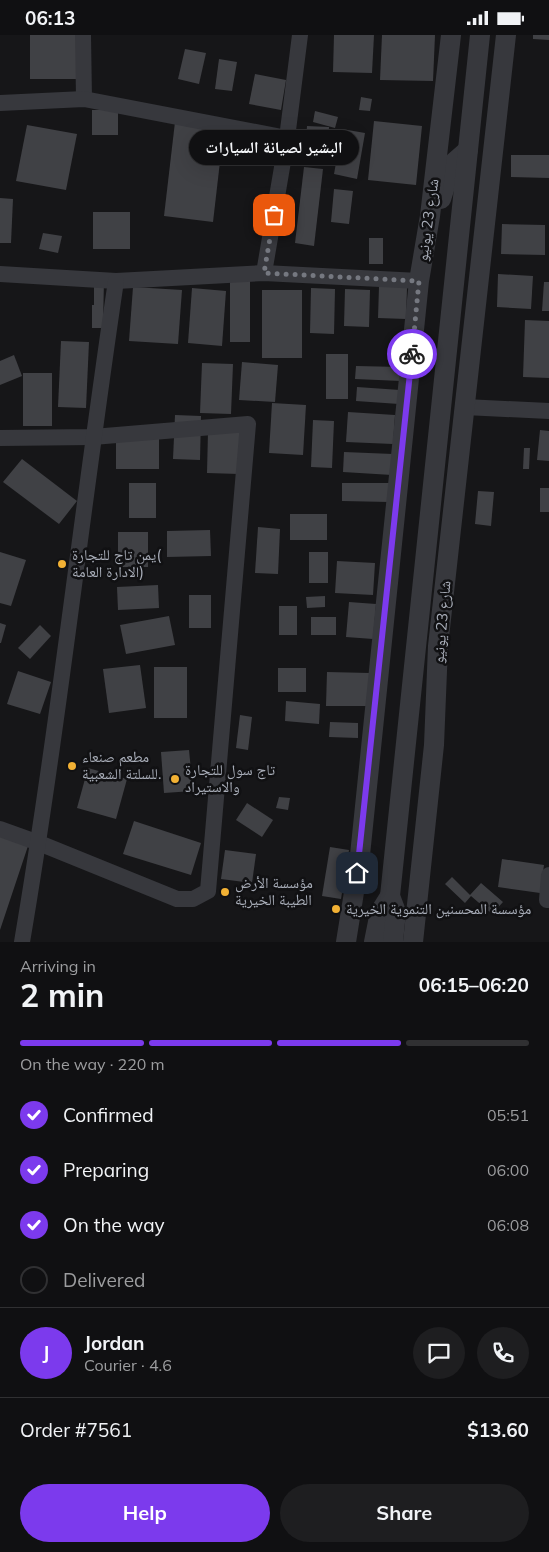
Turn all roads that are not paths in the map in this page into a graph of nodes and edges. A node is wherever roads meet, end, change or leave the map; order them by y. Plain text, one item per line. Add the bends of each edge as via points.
1 (83, 35) edge
2 (300, 35) edge
3 (451, 35) edge
4 (480, 35) edge
5 (506, 35) edge
6 (84, 99) junction
7 (0, 103) edge
8 (287, 138) junction
9 (468, 150) junction
10 (430, 216) junction
11 (264, 273) junction
12 (0, 274) edge
13 (116, 281) junction
14 (419, 281) junction
15 (465, 407) junction
16 (549, 411) edge
17 (93, 437) junction
18 (0, 438) edge
19 (0, 829) edge
20 (39, 843) junction
21 (549, 875) edge
22 (390, 895) junction
23 (549, 900) edge
24 (22, 942) edge
25 (346, 942) edge
26 (374, 942) edge
27 (393, 942) edge
28 (413, 942) edge

1 - 6 street
2 - 8 street
3 - 10 street, شارع 23 يونيو
4 - 9 street
5 - 15 street, شارع 23 يونيو
6 - 7 street
6 - 8 street
8 - 11 street
9 - 10 street via 452,164 439,203
9 - 22 street
10 - 14 street, شارع 23 يونيو
11 - 13 street
11 - 14 street
12 - 13 street
13 - 17 street
14 - 25 street, شارع 23 يونيو via 360,855
15 - 16 street
15 - 28 street, شارع 23 يونيو via 438,646 434,745
17 - 18 street
17 - 20 street
17 - 20 street via 248,424 208,891 193,899 176,899
19 - 20 street
20 - 24 street
21 - 23 street
22 - 26 street via 380,912
22 - 27 street via 396,912

